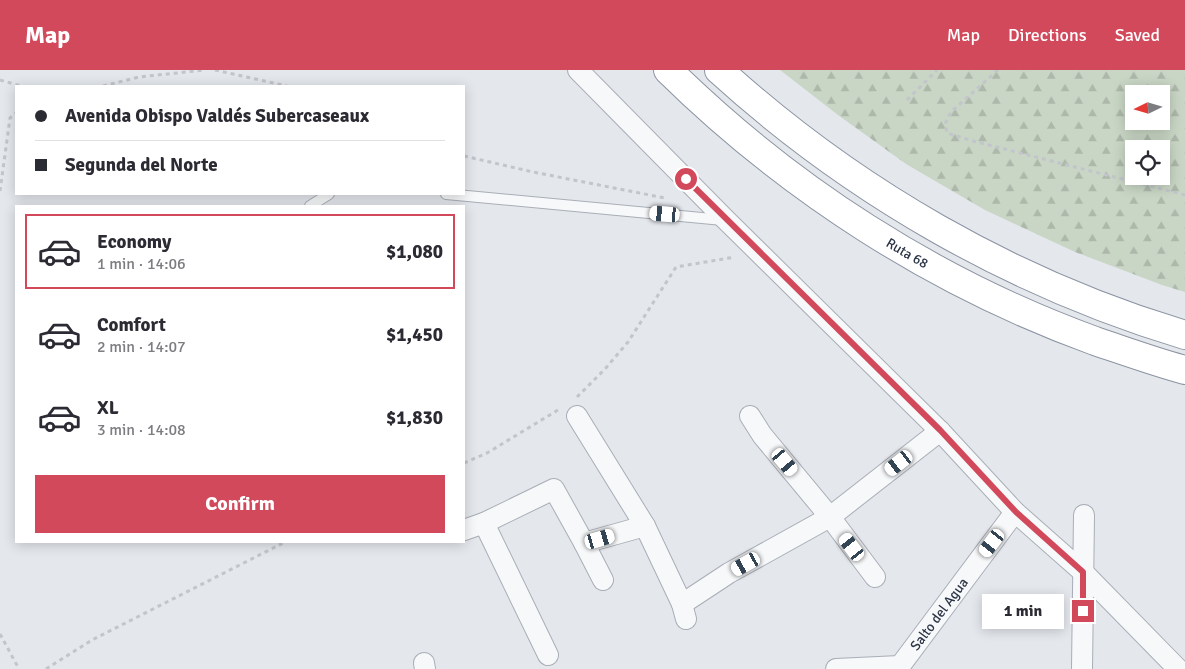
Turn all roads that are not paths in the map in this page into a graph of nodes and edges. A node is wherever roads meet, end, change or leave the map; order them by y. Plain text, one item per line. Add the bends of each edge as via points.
1 (578, 70) edge
2 (668, 70) edge
3 (719, 70) edge
4 (328, 195) edge
5 (457, 195) edge
6 (312, 205) edge
7 (726, 220) junction
8 (1185, 335) edge
9 (1185, 370) edge
10 (571, 408) road end
11 (750, 416) dead end
12 (940, 430) junction
13 (1016, 512) junction
14 (1084, 515) dead end
15 (830, 517) junction
16 (484, 523) junction
17 (645, 526) junction
18 (465, 530) edge
19 (584, 543) junction
20 (1083, 572) junction
21 (875, 577) dead end
22 (602, 580) dead end
23 (548, 655) dead end
24 (903, 667) edge
25 (836, 669) edge
26 (1082, 669) edge
27 (1178, 669) edge

1 - 7 street
2 - 9 highway, Ruta 68 via 734,131 880,237 975,290 1033,316 1118,349
3 - 8 highway via 786,128 834,164 936,229 1045,283
4 - 6 lane
5 - 7 lane
7 - 12 street
10 - 17 street
11 - 15 street
12 - 13 street
12 - 15 street
13 - 20 street
13 - 24 street, Salto del Agua
14 - 20 street
15 - 17 street via 729,573 684,611
15 - 21 street
16 - 18 street
16 - 19 street via 554,489
16 - 23 street
17 - 19 street
19 - 22 street
20 - 26 street
20 - 27 street
24 - 25 street, Salto del Agua

